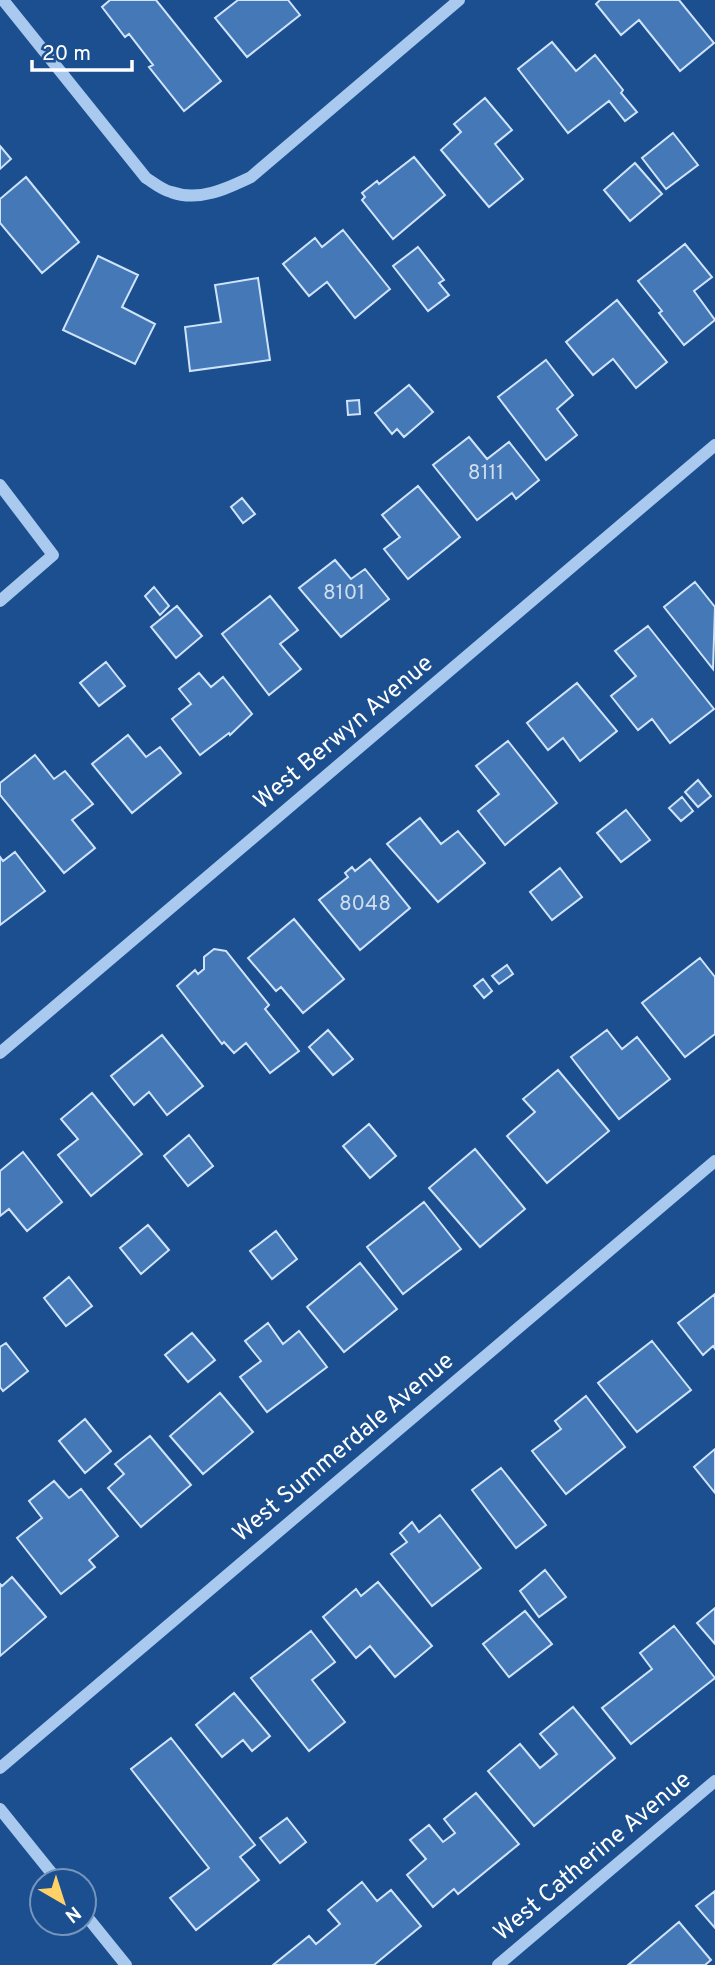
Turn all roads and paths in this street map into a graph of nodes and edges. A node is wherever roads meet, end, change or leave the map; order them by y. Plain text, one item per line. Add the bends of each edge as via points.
1 (3, 0) edge
2 (459, 0) edge
3 (715, 444) edge
4 (2, 488) edge
5 (0, 601) edge
6 (0, 1053) edge
7 (715, 1161) edge
8 (0, 1768) edge
9 (715, 1782) edge
10 (0, 1809) edge
11 (47, 1867) edge
12 (98, 1930) edge
13 (126, 1965) edge
14 (498, 1965) edge

1 - 2 street via 146,178 170,192 195,196 224,190 251,177
3 - 6 street, West Berwyn Avenue
4 - 5 street via 53,555
7 - 8 street, West Summerdale Avenue
9 - 14 street, West Catherine Avenue
10 - 11 street
12 - 13 street

